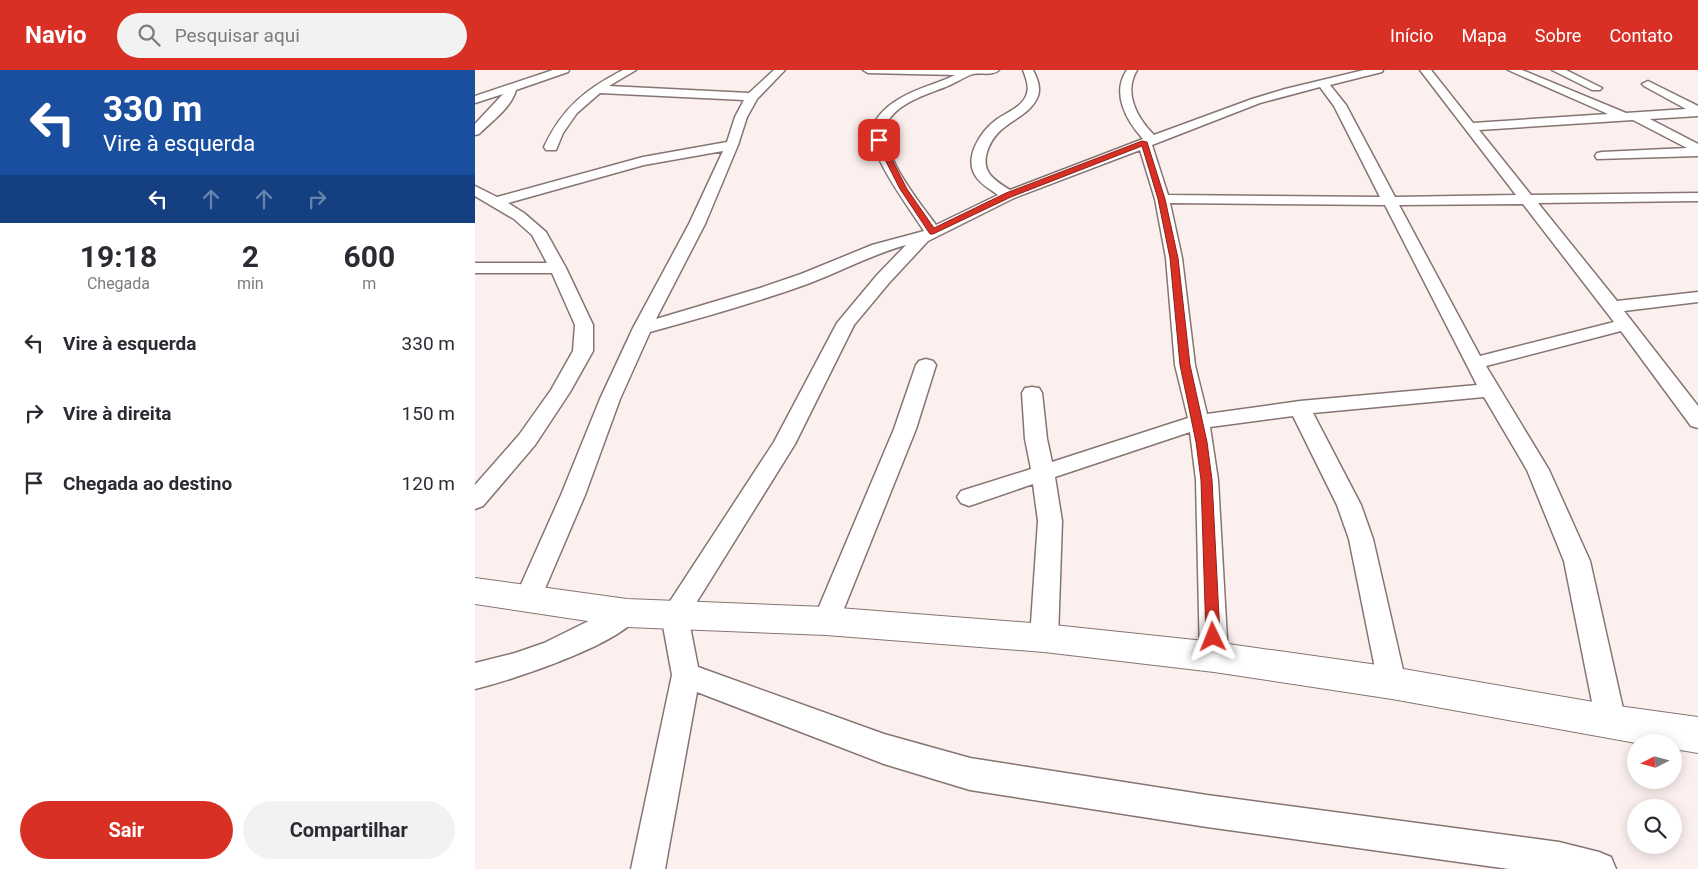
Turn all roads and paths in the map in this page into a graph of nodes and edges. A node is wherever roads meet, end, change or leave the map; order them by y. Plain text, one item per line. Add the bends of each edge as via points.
1 (564, 70) edge
2 (631, 70) edge
3 (780, 70) edge
4 (868, 70) edge
5 (994, 70) edge
6 (1029, 70) edge
7 (1133, 70) edge
8 (1379, 70) edge
9 (1425, 70) edge
10 (1513, 70) edge
11 (969, 71) edge
12 (1559, 71) edge
13 (1526, 75) junction
14 (1322, 82) junction
15 (1648, 84) dead end
16 (511, 88) junction
17 (596, 89) junction
18 (1605, 91) dead end
19 (753, 97) junction
20 (475, 100) edge
21 (1698, 111) edge
22 (1633, 113) junction
23 (1469, 127) junction
24 (475, 131) edge
25 (1147, 141) junction
26 (731, 145) junction
27 (551, 147) dead end
28 (1698, 150) edge
29 (1602, 156) dead end
30 (475, 190) edge
31 (1009, 195) junction
32 (1698, 197) edge
33 (1162, 199) junction
34 (1525, 199) junction
35 (1389, 201) junction
36 (495, 202) junction
37 (928, 235) junction
38 (475, 268) edge
39 (558, 268) junction
40 (1698, 297) edge
41 (1612, 307) junction
42 (1624, 325) junction
43 (642, 328) junction
44 (1474, 363) junction
45 (926, 364) dead end
46 (1491, 390) junction
47 (1032, 393) dead end
48 (1300, 408) junction
49 (1698, 421) edge
50 (1199, 422) junction
51 (1043, 473) junction
52 (969, 497) dead end
53 (475, 500) edge
54 (475, 591) edge
55 (527, 598) junction
56 (627, 613) junction
57 (674, 616) junction
58 (826, 621) junction
59 (1044, 638) junction
60 (1214, 657) junction
61 (686, 675) junction
62 (475, 676) edge
63 (1392, 683) junction
64 (1611, 722) junction
65 (1698, 735) edge
66 (1562, 864) edge
67 (648, 869) edge
68 (1599, 869) edge

1 - 16 street
2 - 17 street
3 - 19 street
4 - 11 street
5 - 11 street
6 - 31 street via 1034,88 1031,99 991,131 978,166 981,175
7 - 25 street via 1126,76 1125,84 1131,114
8 - 14 street
9 - 23 street
10 - 13 street
11 - 37 street via 903,101 881,123 878,134 889,163
12 - 13 street
12 - 18 street
13 - 22 street
14 - 25 street via 1256,101
14 - 35 street via 1340,105
15 - 21 street
16 - 20 street
16 - 24 street via 505,101
17 - 19 street
17 - 27 street via 571,111 557,130
19 - 26 street via 741,117
21 - 22 street via 1659,115
22 - 23 street
22 - 28 street
23 - 34 street
25 - 31 street
25 - 33 street
26 - 36 street via 643,161
26 - 43 street via 697,224
28 - 29 street
30 - 36 street
31 - 37 street
32 - 34 street
33 - 35 street
33 - 50 street via 1174,258 1185,365
34 - 35 street
34 - 41 street
35 - 44 street
36 - 39 street via 538,232
37 - 43 street via 895,243 767,293
37 - 57 street via 883,279 846,323 784,444
38 - 39 street
39 - 53 street via 583,325 583,351 527,440
40 - 41 street
41 - 42 street
42 - 44 street
42 - 49 street
43 - 55 street
44 - 46 street
45 - 58 street via 905,429
46 - 48 street
46 - 64 street via 1538,470 1577,561
47 - 51 street
48 - 50 street
48 - 63 street via 1349,505 1361,539
50 - 51 street
50 - 60 street via 1207,480
51 - 52 street
51 - 59 street via 1050,521
54 - 55 street
55 - 56 street
56 - 57 street
56 - 62 street via 585,638 534,660
57 - 58 street
57 - 61 street
58 - 59 street
59 - 60 street
60 - 63 street
61 - 66 street via 884,748 970,774
61 - 67 street
63 - 64 street
64 - 65 street
66 - 68 street

